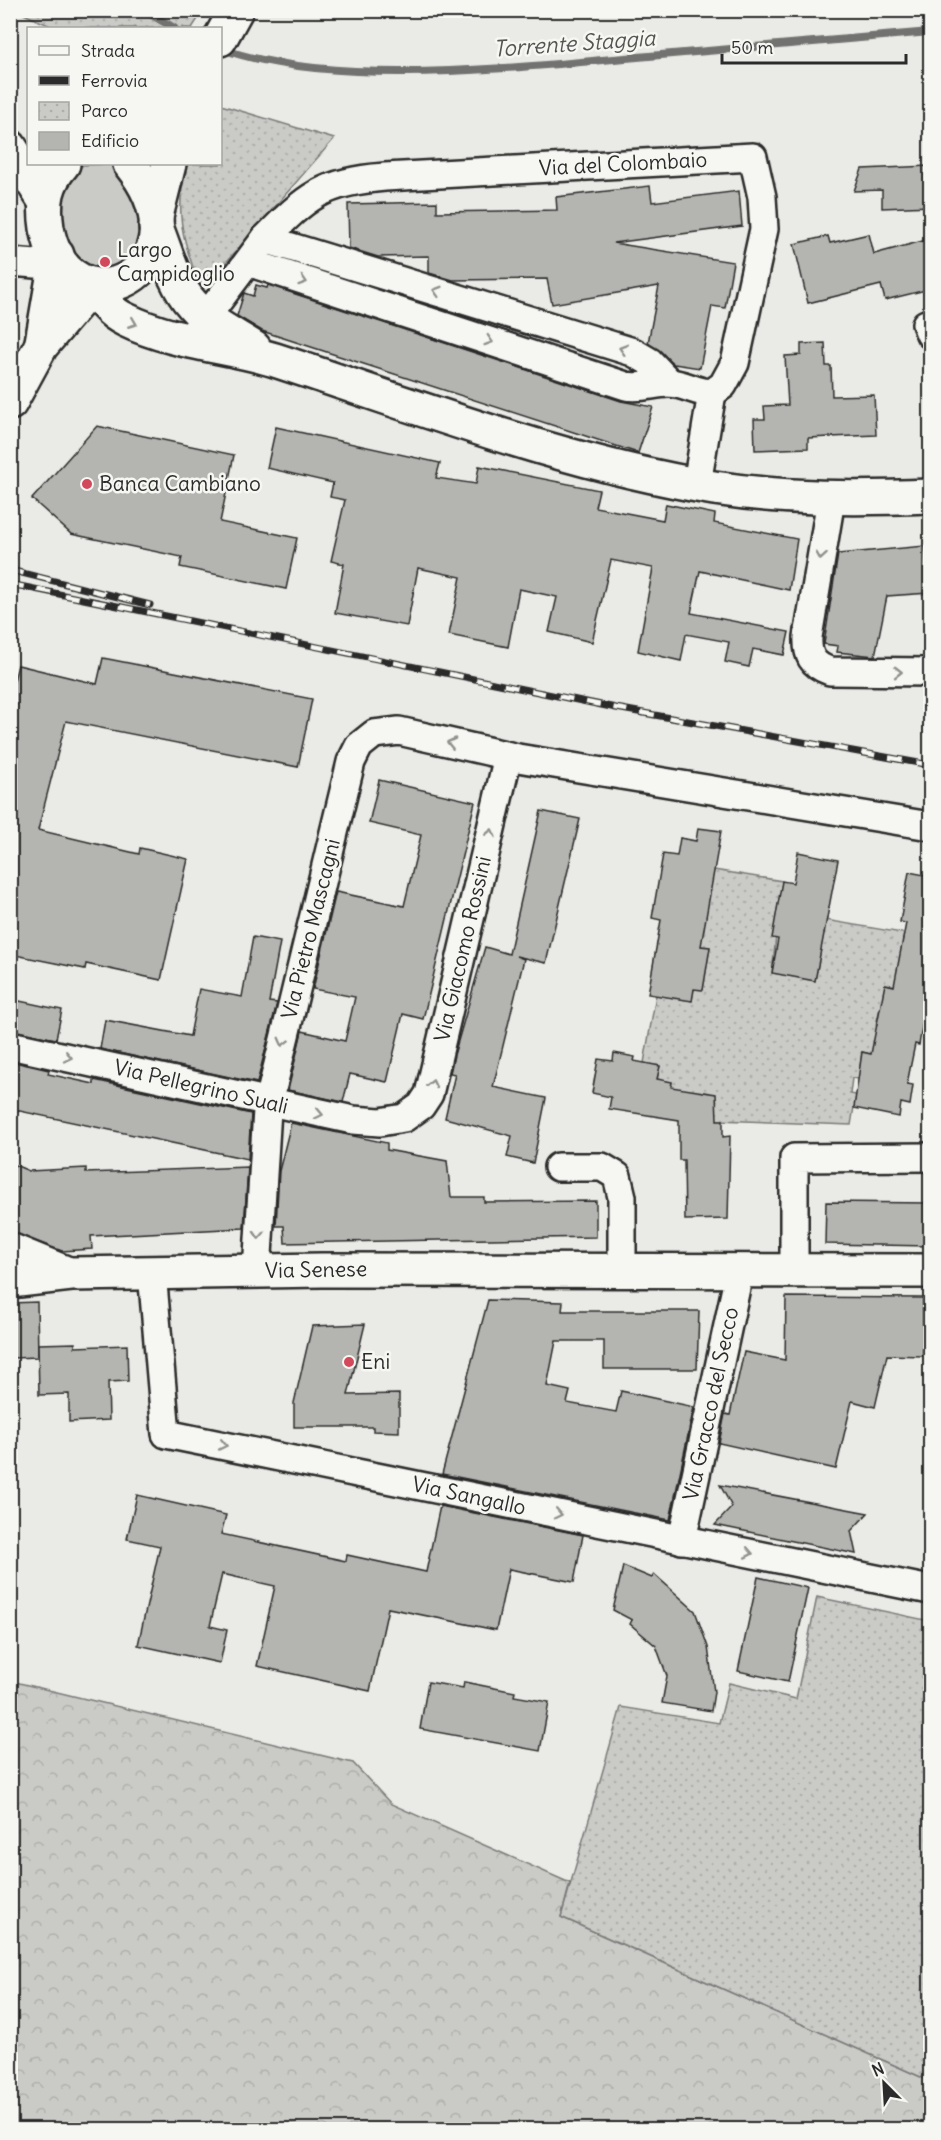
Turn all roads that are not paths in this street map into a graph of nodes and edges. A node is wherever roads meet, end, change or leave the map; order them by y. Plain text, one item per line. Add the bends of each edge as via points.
1 (236, 10) edge
2 (222, 35) edge
3 (10, 147) edge
4 (62, 165) edge
5 (131, 165) edge
6 (169, 165) edge
7 (45, 201) junction
8 (156, 222) junction
9 (265, 239) junction
10 (57, 255) junction
11 (10, 261) edge
12 (248, 262) junction
13 (93, 285) junction
14 (197, 329) junction
15 (41, 346) junction
16 (670, 383) junction
17 (711, 393) junction
18 (10, 403) edge
19 (697, 484) junction
20 (930, 496) edge
21 (831, 499) junction
22 (930, 672) edge
23 (508, 756) junction
24 (930, 826) edge
25 (10, 1045) edge
26 (268, 1103) junction
27 (392, 1122) joint
28 (930, 1157) edge
29 (558, 1167) dead end
30 (10, 1250) edge
31 (622, 1269) junction
32 (740, 1269) junction
33 (257, 1270) junction
34 (794, 1270) junction
35 (930, 1271) edge
36 (152, 1272) junction
37 (71, 1274) junction
38 (10, 1281) edge
39 (682, 1540) junction
40 (930, 1590) edge

1 - 2 main road
3 - 7 main road
4 - 7 main road via 51,179
5 - 8 main road via 143,184
6 - 8 main road
7 - 10 main road via 48,231
8 - 13 main road via 151,251 137,274 116,284
8 - 14 main road
9 - 12 street, Via del Colombaio
16 -> 9 street via 650,362 633,352
9 - 17 street, Via del Colombaio via 310,197 330,185 356,180 753,157 764,229 735,363 723,385
10 - 11 street via 36,264
10 - 13 main road via 74,275
10 - 15 main road
12 - 14 street, Via del Colombaio
12 -> 16 street via 626,386
13 -> 14 main road via 116,315
13 - 15 main road
14 - 19 main road via 271,359 538,445 621,469
15 - 18 main road
16 - 17 street
17 - 19 street
19 - 21 main road via 764,495
20 - 21 main road
21 -> 22 street via 808,637 809,656 830,671
23 - 24 street, Via Pietro Mascagni
23 -> 26 street, Via Pietro Mascagni via 399,731 374,734 359,746 351,762
27 -> 23 street, Via Giacomo Rossini via 416,1111 429,1094
25 -> 26 street, Via Pellegrino Suali
26 -> 27 street, Via Pellegrino Suali via 353,1120
26 -> 33 street, Via Pietro Mascagni
28 - 34 street via 794,1158
29 - 31 street via 602,1167 617,1176 622,1197
30 - 37 main road
31 - 32 main road, Via Senese
31 - 33 main road, Via Senese
32 - 34 main road, Via Senese
32 - 39 street, Via Gracco del Secco
33 - 36 main road, Via Senese
34 - 35 main road, Via Senese
36 - 37 main road, Via Senese
36 -> 39 street, Via Sangallo via 166,1434
37 - 38 main road, Via Senese
39 -> 40 street, Via Sangallo

